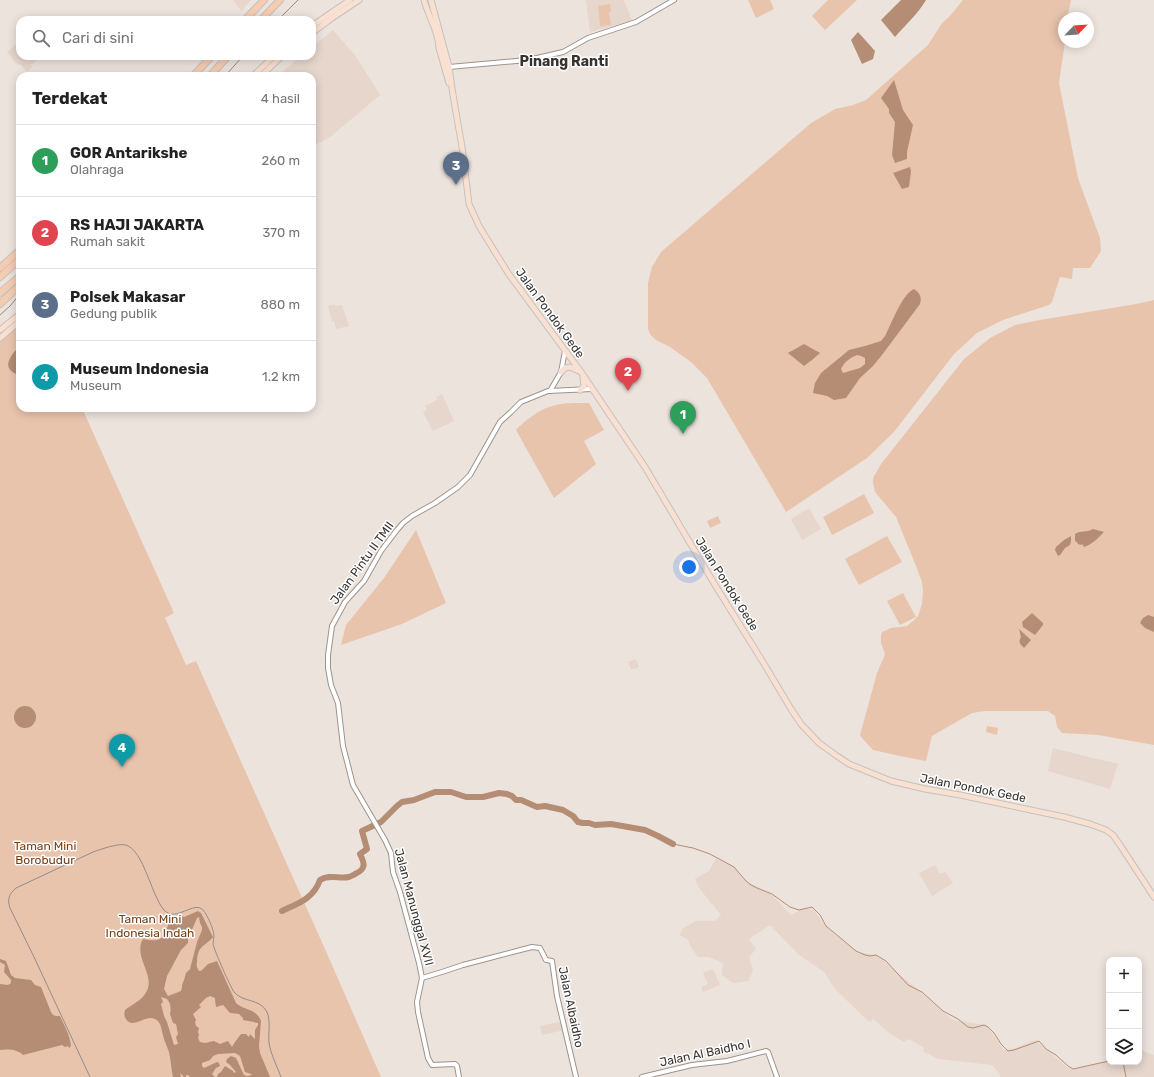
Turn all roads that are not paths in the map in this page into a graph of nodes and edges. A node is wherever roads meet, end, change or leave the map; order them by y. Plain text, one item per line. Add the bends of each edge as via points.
1 (264, 0) edge
2 (280, 0) edge
3 (350, 0) edge
4 (360, 0) edge
5 (424, 0) edge
6 (431, 0) edge
7 (674, 0) edge
8 (249, 16) edge
9 (265, 16) edge
10 (316, 23) edge
11 (316, 30) edge
12 (208, 60) edge
13 (224, 60) edge
14 (270, 60) edge
15 (278, 60) edge
16 (447, 68) junction
17 (197, 72) edge
18 (214, 72) edge
19 (257, 72) edge
20 (265, 72) edge
21 (16, 254) edge
22 (16, 263) edge
23 (0, 268) edge
24 (0, 277) edge
25 (16, 279) edge
26 (16, 289) edge
27 (13, 292) junction
28 (0, 293) edge
29 (0, 299) edge
30 (0, 304) edge
31 (16, 317) edge
32 (16, 324) edge
33 (0, 330) edge
34 (0, 338) edge
35 (565, 351) junction
36 (560, 372) junction
37 (581, 373) junction
38 (592, 389) junction
39 (580, 390) junction
40 (550, 391) junction
41 (332, 626) joint
42 (1154, 897) edge
43 (422, 978) junction
44 (460, 1077) edge
45 (576, 1077) edge
46 (642, 1077) edge
47 (777, 1077) edge

1 - 8 highway
2 - 9 highway
3 - 10 main road
4 - 11 main road
5 - 16 main road, Jalan Pondok Gede
6 - 16 main road, Jalan Pondok Gede
7 - 16 street via 636,22 588,38 563,52 528,60
12 - 17 highway
13 - 18 highway
14 - 19 main road
15 - 20 main road
16 - 35 main road, Jalan Pondok Gede via 472,212 508,273
21 - 23 highway
22 - 24 highway
25 - 28 highway
26 - 27 highway
27 - 29 highway
27 - 30 highway
31 - 33 main road
32 - 34 main road
35 - 36 street
35 - 37 main road, Jalan Pondok Gede
36 - 37 main road via 570,367
36 - 40 street
37 - 38 main road, Jalan Pondok Gede
37 - 39 main road via 584,383
38 - 39 street, Jalan Pintu II TMII
38 - 42 main road, Jalan Pondok Gede via 650,475 791,709 819,743 849,764 900,783 1057,816 1106,830 1113,835
39 - 40 street, Jalan Pintu II TMII
40 - 41 street, Jalan Pintu II TMII via 521,402 500,422 470,475 458,487 403,523 381,551 364,581 345,602
41 - 43 street, Jalan Manunggal XVII via 328,668 338,703 353,785 388,846
43 - 44 street, Jalan Manunggal XVII via 417,1002 429,1062 434,1066 455,1064
43 - 45 street, Jalan Albaidho via 463,965 526,949 540,948 546,960 552,960 557,996
46 - 47 street, Jalan Al Baidho I via 766,1051

